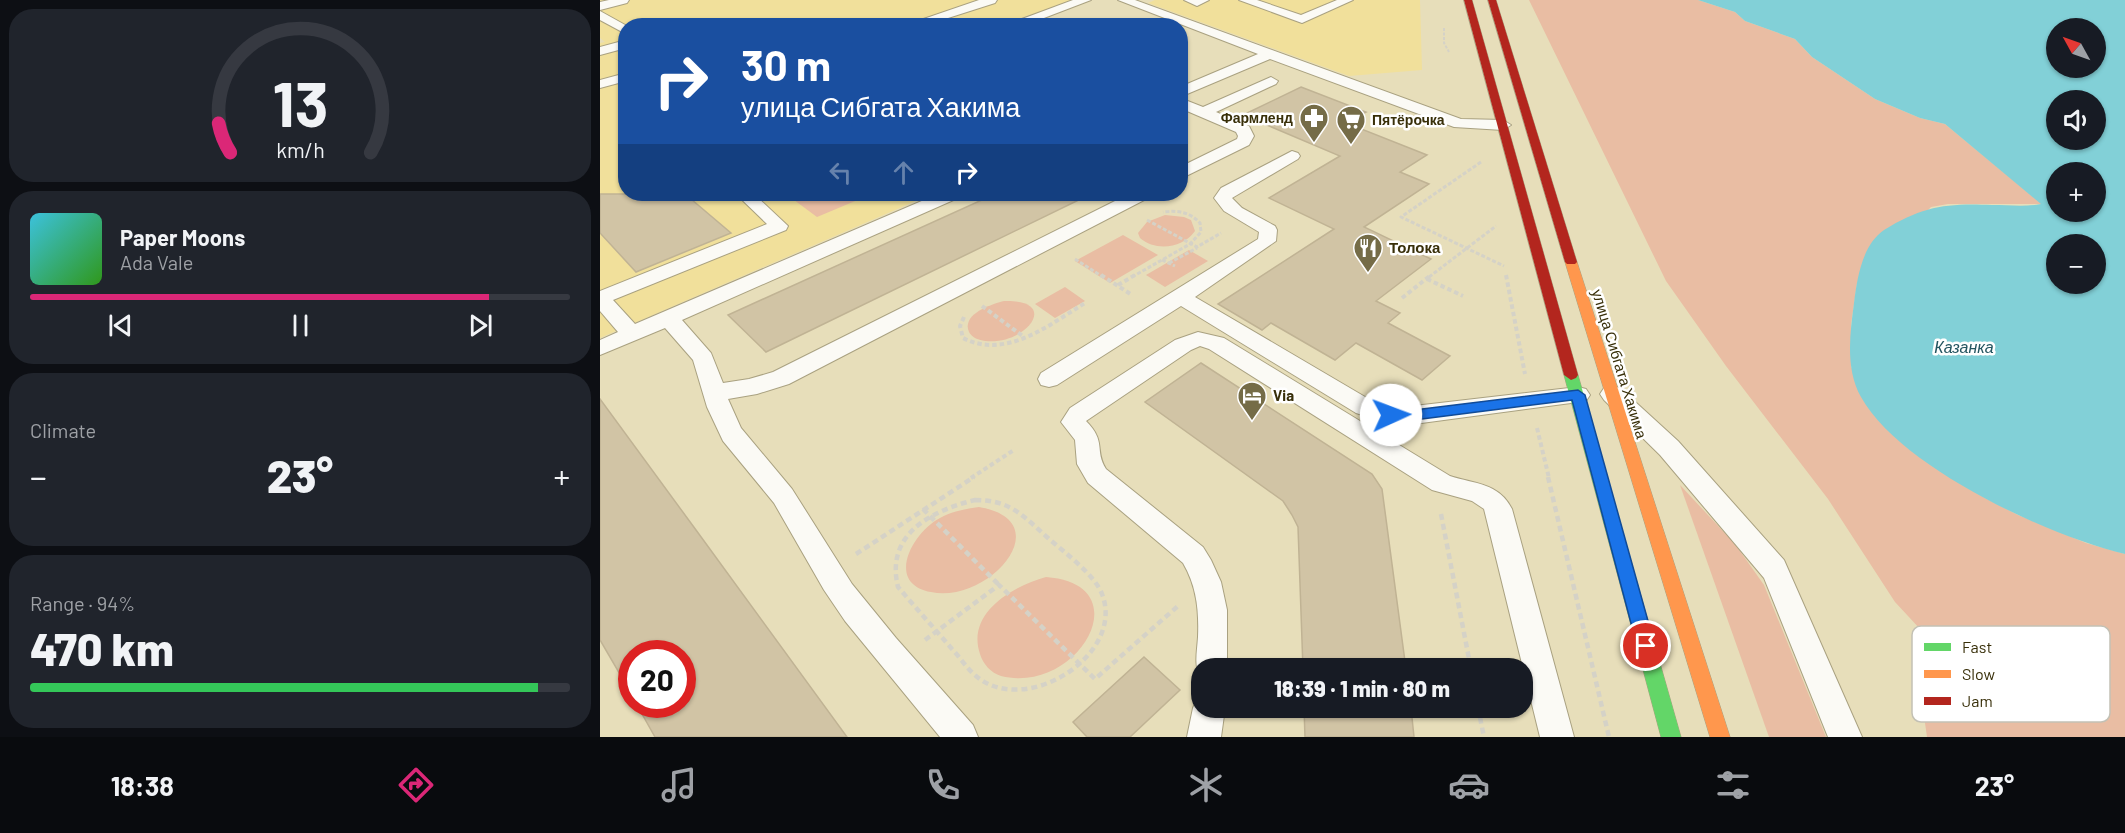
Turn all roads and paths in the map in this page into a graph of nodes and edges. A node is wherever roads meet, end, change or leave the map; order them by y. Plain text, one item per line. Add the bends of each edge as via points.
1 (622, 0) edge
2 (991, 0) edge
3 (1085, 0) edge
4 (1124, 0) edge
5 (1190, 0) edge
6 (1203, 0) edge
7 (1245, 0) edge
8 (1347, 0) edge
9 (1468, 0) edge
10 (1492, 0) edge
11 (600, 6) edge
12 (600, 15) edge
13 (934, 18) edge
14 (1032, 18) edge
15 (1173, 18) edge
16 (1188, 24) edge
17 (1444, 24) dead end
18 (618, 25) edge
19 (618, 46) edge
20 (600, 51) edge
21 (1270, 54) junction
22 (1455, 61) dead end
23 (618, 78) edge
24 (1271, 81) dead end
25 (600, 84) edge
26 (1188, 90) edge
27 (1188, 105) edge
28 (1204, 112) junction
29 (1503, 125) junction
30 (1292, 156) dead end
31 (1188, 170) edge
32 (1485, 171) dead end
33 (752, 201) edge
34 (936, 201) edge
35 (1128, 201) edge
36 (1159, 213) dead end
37 (1149, 215) dead end
38 (1494, 215) dead end
39 (1496, 226) junction
40 (1498, 236) dead end
41 (1190, 244) junction
42 (1197, 248) dead end
43 (1467, 249) junction
44 (1076, 255) dead end
45 (1502, 256) dead end
46 (1169, 264) dead end
47 (1504, 266) junction
48 (1427, 279) junction
49 (1463, 296) dead end
50 (1181, 297) junction
51 (600, 298) edge
52 (1402, 298) dead end
53 (989, 299) dead end
54 (1085, 303) dead end
55 (979, 304) junction
56 (974, 308) dead end
57 (969, 312) dead end
58 (668, 318) junction
59 (632, 334) junction
60 (1025, 338) junction
61 (600, 348) edge
62 (1049, 378) dead end
63 (715, 391) junction
64 (1610, 392) junction
65 (1578, 395) junction
66 (1530, 399) junction
67 (1014, 450) dead end
68 (1435, 479) junction
69 (923, 509) junction
70 (930, 516) junction
71 (827, 572) junction
72 (1208, 580) junction
73 (999, 585) junction
74 (937, 631) junction
75 (1211, 658) edge
76 (1469, 658) edge
77 (1078, 665) junction
78 (1207, 718) edge
79 (1480, 718) edge
80 (961, 737) edge
81 (1204, 737) edge
82 (1484, 737) edge
83 (1557, 737) edge
84 (1609, 737) edge
85 (1671, 737) edge
86 (1720, 737) edge
87 (1845, 737) edge

1 - 11 lane
2 - 13 lane
3 - 14 lane
4 - 15 lane
5 - 6 lane
7 - 8 lane via 1302,19
9 - 29 main road
10 - 64 main road, улица Сибгата Хакима
12 - 18 lane
16 - 21 lane
17 - 22 path via 1443,42
19 - 20 lane
21 - 26 lane
21 - 29 lane via 1459,123
23 - 25 lane
24 - 28 lane
27 - 28 lane
28 - 31 lane via 1243,129 1245,139
29 - 65 main road
30 - 50 lane via 1227,192 1223,198 1229,207 1263,224 1268,230 1268,241
32 - 43 path via 1483,160 1401,217
33 - 51 lane via 779,226
34 - 58 lane
35 - 63 lane via 781,378 746,389
36 - 41 path via 1179,212 1198,219 1201,232
37 - 41 path via 1144,218
38 - 39 path
39 - 40 path
39 - 43 path
41 - 44 path via 1118,286 1074,258
42 - 46 path
43 - 47 path
43 - 48 path
45 - 47 path
47 - 66 path
48 - 49 path
48 - 52 path
50 - 62 lane
50 - 66 lane via 1377,412 1414,415
51 - 59 lane
53 - 55 path
54 - 60 path
55 - 56 path
55 - 60 path
57 - 60 path via 960,326 960,333 968,342 984,347
58 - 59 lane
58 - 63 lane via 703,358
59 - 61 lane
63 - 71 lane via 726,429 784,497
64 - 86 main road, улица Сибгата Хакима
64 - 87 lane via 1670,448 1774,569
65 - 66 lane
65 - 85 main road
66 - 84 path
67 - 69 path
68 - 72 lane via 1216,343 1204,339 1190,341 1078,414 1073,422 1087,437 1090,464 1097,476 1193,555
68 - 76 path
68 - 83 lane via 1449,487 1482,492 1499,508
69 - 70 path
69 - 71 path
70 - 73 path
70 - 74 path via 900,547 894,573 898,587
70 - 77 path via 946,507 975,500 1004,503 1094,582 1104,600 1106,615 1102,632
71 - 80 lane
72 - 75 lane via 1213,614
72 - 77 path via 1096,678
73 - 74 path
73 - 77 path
74 - 77 path via 976,676 1004,689 1042,686
78 - 81 lane
79 - 82 path

